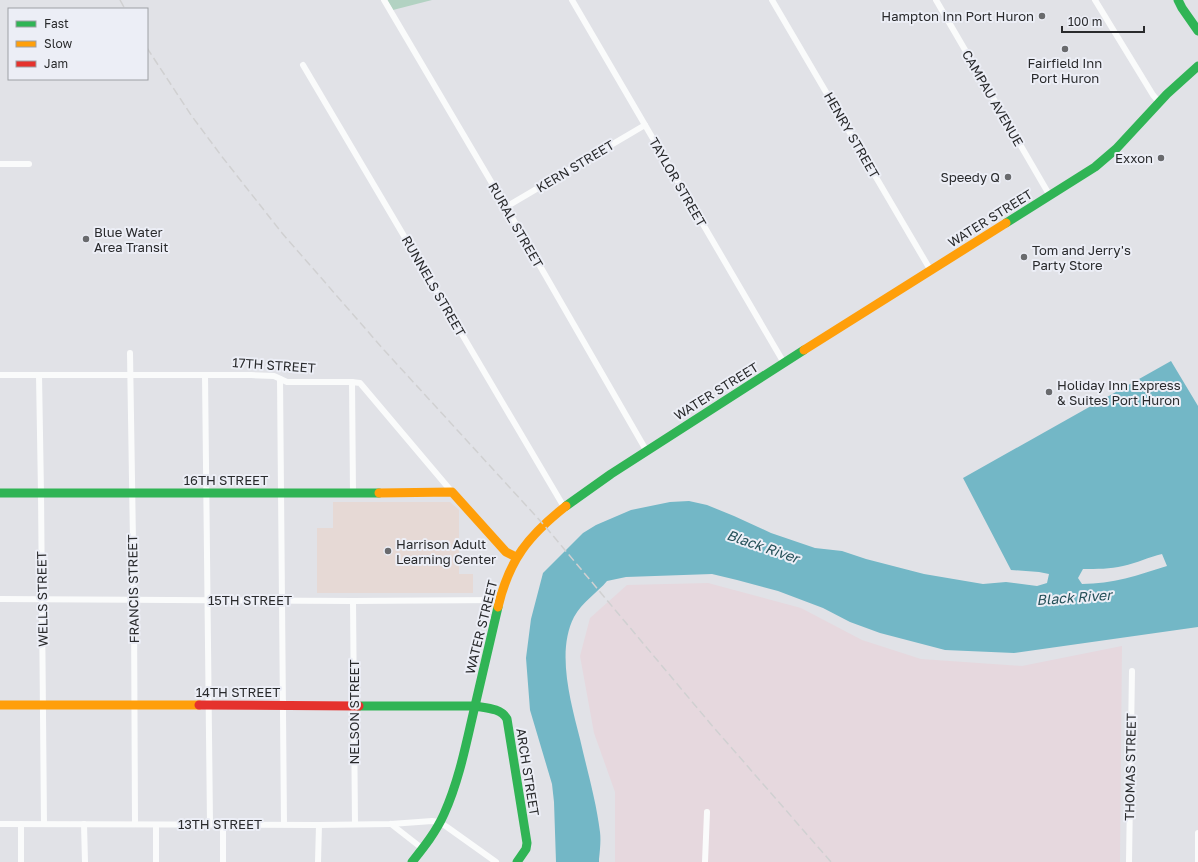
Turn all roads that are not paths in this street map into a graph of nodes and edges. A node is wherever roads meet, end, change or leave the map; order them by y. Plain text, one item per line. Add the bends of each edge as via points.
1 (384, 0) edge
2 (572, 0) edge
3 (772, 0) edge
4 (936, 0) edge
5 (1096, 0) edge
6 (1178, 0) edge
7 (1198, 31) edge
8 (304, 65) dead end
9 (1198, 66) edge
10 (1159, 102) junction
11 (645, 125) junction
12 (0, 164) edge
13 (29, 164) dead end
14 (1050, 196) junction
15 (506, 207) junction
16 (931, 271) junction
17 (130, 353) dead end
18 (784, 363) junction
19 (205, 374) junction
20 (0, 375) edge
21 (39, 375) junction
22 (131, 375) junction
23 (280, 379) junction
24 (352, 382) junction
25 (646, 450) junction
26 (452, 492) junction
27 (0, 493) edge
28 (41, 493) junction
29 (132, 493) junction
30 (207, 493) junction
31 (353, 493) junction
32 (281, 494) junction
33 (564, 507) junction
34 (516, 557) junction
35 (0, 599) edge
36 (42, 599) junction
37 (134, 600) junction
38 (208, 600) junction
39 (282, 600) junction
40 (500, 600) junction
41 (353, 601) junction
42 (1132, 671) dead end
43 (0, 705) edge
44 (43, 705) junction
45 (134, 705) junction
46 (208, 705) junction
47 (283, 705) junction
48 (354, 706) junction
49 (475, 706) junction
50 (707, 812) dead end
51 (439, 822) junction
52 (0, 824) edge
53 (20, 824) junction
54 (44, 824) junction
55 (84, 824) junction
56 (135, 824) junction
57 (210, 824) junction
58 (223, 824) junction
59 (284, 824) junction
60 (319, 824) junction
61 (355, 824) junction
62 (391, 824) junction
63 (156, 825) junction
64 (1198, 833) edge
65 (423, 849) junction
66 (21, 862) edge
67 (86, 862) edge
68 (156, 862) edge
69 (223, 862) edge
70 (318, 862) edge
71 (412, 862) edge
72 (496, 862) edge
73 (517, 862) edge
74 (706, 862) edge
75 (1129, 862) edge
76 (1198, 862) edge

1 - 15 street, RURAL STREET
2 - 11 street, TAYLOR STREET
3 - 16 street, HENRY STREET
4 - 14 street, CAMPAU AVENUE
5 - 10 street
6 - 7 street
8 - 33 street, RUNNELS STREET
9 - 10 street, WATER STREET
10 - 14 street, WATER STREET via 1116,149
11 - 15 street, KERN STREET
11 - 18 street, TAYLOR STREET
12 - 13 street
14 - 16 street, WATER STREET
15 - 25 street, RURAL STREET
16 - 18 street, WATER STREET
17 - 22 street, FRANCIS STREET
18 - 25 street, WATER STREET
19 - 22 street, 17TH STREET
19 - 23 street, 17TH STREET via 274,376
19 - 30 street
20 - 21 street, 17TH STREET
21 - 22 street, 17TH STREET
21 - 28 street, WELLS STREET
22 - 29 street, FRANCIS STREET
23 - 24 street, 17TH STREET via 287,382
23 - 32 street
24 - 26 street via 363,386
24 - 31 street
25 - 33 street, WATER STREET
26 - 31 street, 16TH STREET
26 - 34 street via 506,552
27 - 28 street, 16TH STREET
28 - 29 street, 16TH STREET
28 - 36 street, WELLS STREET
29 - 30 street, 16TH STREET
29 - 37 street, FRANCIS STREET
30 - 32 street, 16TH STREET
30 - 38 street
31 - 32 street, 16TH STREET
32 - 39 street
33 - 34 street, WATER STREET via 529,540
34 - 40 street, WATER STREET
35 - 36 street, 15TH STREET
36 - 37 street, 15TH STREET
36 - 44 street, WELLS STREET
37 - 38 street, 15TH STREET
37 - 45 street, FRANCIS STREET
38 - 39 street, 15TH STREET
38 - 46 street
39 - 41 street, 15TH STREET
39 - 47 street
40 - 41 street, 15TH STREET
40 - 49 street, WATER STREET
41 - 48 street, NELSON STREET
42 - 75 street, THOMAS STREET
43 - 44 street, 14TH STREET
44 - 45 street, 14TH STREET
44 - 54 street, WELLS STREET
45 - 46 street, 14TH STREET
45 - 56 street, FRANCIS STREET
46 - 47 street, 14TH STREET
46 - 57 street
47 - 48 street, 14TH STREET
47 - 59 street
48 - 49 street, 14TH STREET
48 - 61 street, NELSON STREET
49 - 51 street, WATER STREET via 455,789
49 - 73 street, ARCH STREET via 506,715 527,843
50 - 74 street
51 - 62 street, 13TH STREET
51 - 65 street, WATER STREET
51 - 72 street
52 - 53 street, 13TH STREET
53 - 54 street, 13TH STREET
53 - 66 street
54 - 55 street, 13TH STREET
55 - 56 street, 13TH STREET
55 - 67 street
56 - 63 street, 13TH STREET
57 - 58 street, 13TH STREET
57 - 63 street, 13TH STREET
58 - 59 street, 13TH STREET
58 - 69 street
59 - 60 street, 13TH STREET
60 - 61 street, 13TH STREET
60 - 70 street
61 - 62 street, 13TH STREET
62 - 65 street
63 - 68 street
64 - 76 street
65 - 71 street, WATER STREET

